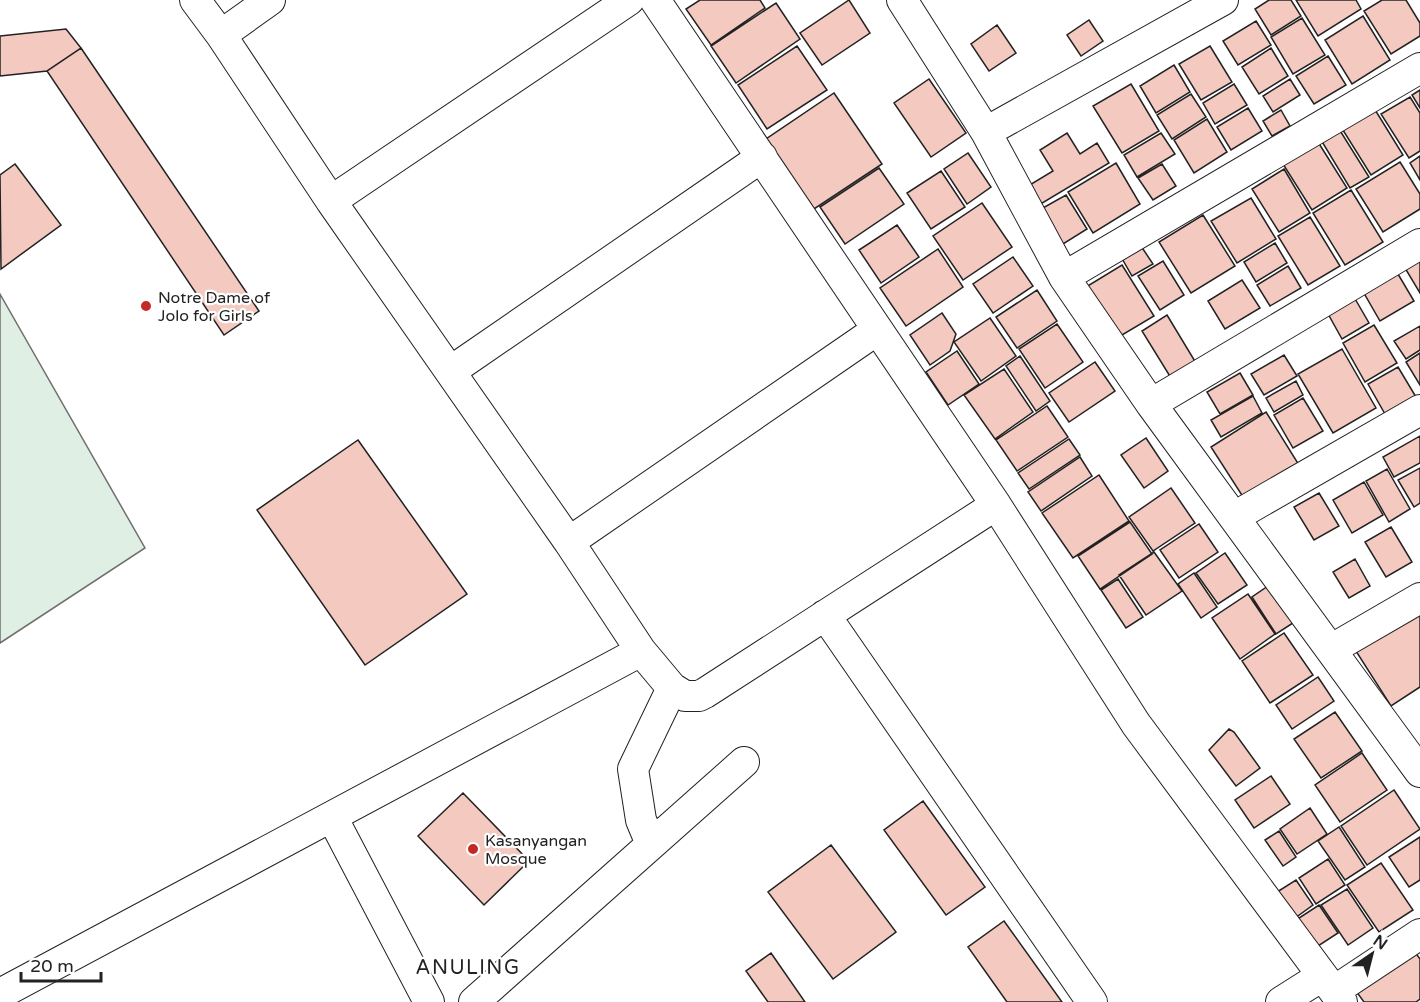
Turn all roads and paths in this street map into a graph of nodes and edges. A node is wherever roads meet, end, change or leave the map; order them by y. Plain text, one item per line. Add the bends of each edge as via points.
1 (195, 0) edge
2 (270, 0) edge
3 (629, 0) edge
4 (655, 0) edge
5 (903, 0) edge
6 (1223, 0) edge
7 (1185, 9) edge
8 (221, 35) junction
9 (1420, 68) edge
10 (986, 132) junction
11 (762, 157) junction
12 (331, 201) junction
13 (1420, 244) edge
14 (1064, 278) junction
15 (877, 330) junction
16 (451, 371) junction
17 (1151, 404) junction
18 (1420, 410) edge
19 (996, 505) junction
20 (1234, 517) junction
21 (569, 542) junction
22 (1420, 598) edge
23 (825, 615) junction
24 (1332, 649) junction
25 (641, 651) junction
26 (672, 688) junction
27 (744, 762) dead end
28 (1420, 772) edge
29 (332, 817) junction
30 (651, 844) junction
31 (1420, 934) edge
32 (1332, 990) edge
33 (0, 994) edge
34 (427, 1002) edge
35 (474, 1002) edge
36 (1092, 1002) edge
37 (1281, 1002) edge

1 - 8 street
2 - 8 street
3 - 12 street
4 - 11 street
5 - 10 street
6 - 7 street
7 - 10 street
8 - 12 street
9 - 14 street
10 - 14 street
11 - 15 street
11 - 16 street
12 - 16 street
13 - 17 street
14 - 17 street
15 - 19 street
15 - 21 street
16 - 21 street
17 - 20 street
18 - 20 street
19 - 23 street
19 - 32 street via 1136,724
20 - 24 street
21 - 25 street
22 - 24 street
23 - 26 street via 699,696 685,696
23 - 36 street
24 - 28 street
25 - 26 street
25 - 29 street
26 - 30 street via 633,769 641,820
27 - 30 street
29 - 33 street
29 - 34 street
30 - 35 street
31 - 32 street
32 - 37 street

